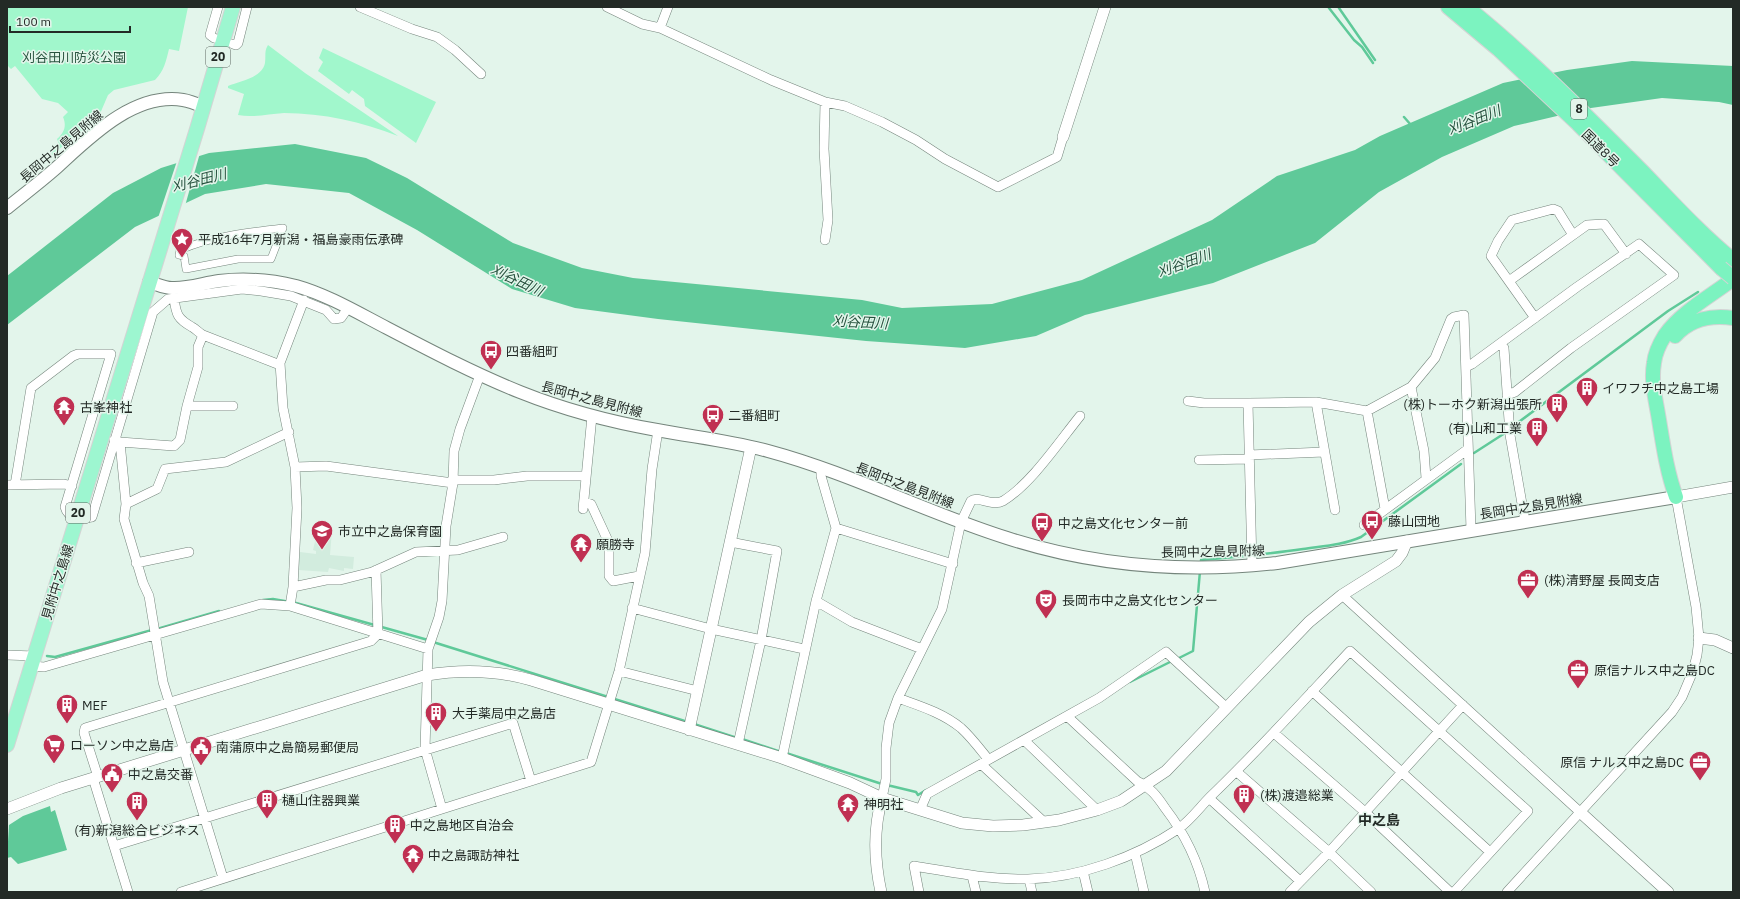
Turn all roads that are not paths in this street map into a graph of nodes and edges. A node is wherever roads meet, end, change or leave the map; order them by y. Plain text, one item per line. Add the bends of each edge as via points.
1 (218, 7) edge
2 (233, 7) edge
3 (247, 7) edge
4 (607, 7) edge
5 (668, 7) edge
6 (1106, 7) edge
7 (1448, 7) edge
8 (1467, 7) edge
9 (365, 8) edge
10 (660, 28) junction
11 (214, 38) dead end
12 (233, 44) dead end
13 (481, 74) dead end
14 (825, 102) junction
15 (204, 107) junction
16 (1062, 137) joint
17 (7, 208) edge
18 (283, 228) joint
19 (1574, 235) junction
20 (825, 240) dead end
21 (1626, 254) junction
22 (1730, 265) edge
23 (1733, 278) edge
24 (1508, 281) junction
25 (149, 282) junction
26 (1711, 295) junction
27 (174, 298) junction
28 (304, 300) junction
29 (348, 308) junction
30 (1535, 318) junction
31 (1733, 318) edge
32 (203, 334) junction
33 (1501, 344) junction
34 (280, 365) junction
35 (1466, 367) junction
36 (480, 375) junction
37 (1411, 387) junction
38 (1507, 395) junction
39 (1188, 401) dead end
40 (1316, 402) junction
41 (1248, 403) junction
42 (187, 406) junction
43 (233, 406) dead end
44 (1367, 411) junction
45 (592, 416) junction
46 (1080, 416) dead end
47 (658, 430) junction
48 (289, 432) junction
49 (117, 441) junction
50 (751, 446) junction
51 (1468, 449) junction
52 (1324, 452) junction
53 (1249, 457) junction
54 (1199, 460) dead end
55 (295, 467) junction
56 (821, 468) junction
57 (586, 476) junction
58 (1426, 478) junction
59 (453, 482) junction
60 (11, 485) edge
61 (72, 486) junction
62 (1733, 487) edge
63 (1676, 497) junction
64 (126, 504) junction
65 (1385, 509) junction
66 (1335, 510) dead end
67 (76, 518) junction
68 (1525, 521) junction
69 (961, 522) junction
70 (1364, 525) dead end
71 (836, 528) junction
72 (1471, 530) junction
73 (503, 536) dead end
74 (1407, 541) junction
75 (730, 542) junction
76 (444, 550) junction
77 (189, 552) dead end
78 (136, 564) junction
79 (952, 564) junction
80 (1252, 566) junction
81 (376, 570) junction
82 (639, 576) junction
83 (293, 588) junction
84 (1342, 595) junction
85 (816, 601) junction
86 (290, 606) junction
87 (632, 608) junction
88 (711, 628) junction
89 (378, 634) junction
90 (156, 635) junction
91 (1699, 638) junction
92 (761, 640) junction
93 (1733, 648) edge
94 (428, 649) junction
95 (804, 649) junction
96 (922, 649) junction
97 (7, 655) edge
98 (32, 661) junction
99 (619, 671) junction
100 (427, 675) junction
101 (698, 691) junction
102 (1312, 691) junction
103 (898, 698) junction
104 (168, 703) junction
105 (608, 705) junction
106 (1463, 705) junction
107 (1227, 708) junction
108 (1067, 716) junction
109 (689, 730) junction
110 (1439, 730) junction
111 (1274, 733) junction
112 (1024, 740) junction
113 (738, 744) junction
114 (7, 745) edge
115 (425, 749) junction
116 (183, 750) junction
117 (782, 758) junction
118 (984, 761) junction
119 (1237, 772) junction
120 (1402, 772) junction
121 (95, 778) junction
122 (531, 781) junction
123 (1146, 785) junction
124 (882, 798) junction
125 (1209, 798) junction
126 (7, 809) edge
127 (442, 810) junction
128 (920, 810) junction
129 (1097, 810) junction
130 (1365, 812) junction
131 (1580, 812) junction
132 (204, 818) junction
133 (1044, 822) junction
134 (1180, 828) junction
135 (114, 846) junction
136 (1329, 852) junction
137 (1490, 852) junction
138 (1135, 853) junction
139 (1083, 871) junction
140 (972, 876) junction
141 (223, 878) junction
142 (1030, 880) junction
143 (1300, 882) junction
144 (128, 892) edge
145 (181, 892) edge
146 (881, 892) edge
147 (919, 892) edge
148 (976, 892) edge
149 (1032, 892) edge
150 (1088, 892) edge
151 (1144, 892) edge
152 (1205, 892) edge
153 (1290, 892) edge
154 (1371, 892) edge
155 (1450, 892) edge
156 (1454, 892) edge
157 (1507, 892) edge
158 (1668, 892) edge

1 - 11 street via 210,35
2 - 15 main road, 20
3 - 12 street via 238,43
4 - 10 street via 642,24
5 - 10 street
6 - 16 street
7 - 22 highway, 国道8号 / 8 via 1498,49 1578,124 1626,174
8 - 22 highway, 国道8号 / 8 via 1513,46 1643,173
9 - 13 street via 437,37
10 - 14 street via 771,80
14 - 16 street via 845,106 882,122 998,187 1057,157
14 - 20 street via 824,149 828,220
15 - 17 main road, 長岡中之島見附線 via 189,101 173,100 139,106 108,123
15 - 25 main road, 20
18 - 18 street via 271,259 238,259 186,269 184,256 179,255 180,250 192,245 238,232
19 - 21 street via 1587,225 1604,224
19 - 24 street
19 - 24 street via 1558,211 1553,209 1512,220 1491,256
21 - 30 street
21 - 38 street via 1639,244 1674,275 1571,348 1515,392
22 - 23 highway, 国道8号 / 8, bridge
22 - 26 street
23 - 26 highway
24 - 30 street
25 - 29 main road, 長岡中之島見附線 via 174,288 238,280 265,281 294,286
25 - 67 main road, 見附中之島線 / 20
26 - 63 highway via 1666,334 1658,348 1654,363 1654,382 1667,472
27 - 28 street via 242,289
27 - 32 street via 175,309 182,322
27 - 49 street via 168,299 153,312
28 - 29 street via 326,310 334,319 341,318
28 - 34 street
29 - 36 main road, 長岡中之島見附線
30 - 33 street
31 - 63 highway via 1707,318 1689,325 1673,338 1662,358 1659,373
32 - 34 street
32 - 42 street via 198,347 198,367
33 - 35 street
33 - 38 street via 1504,348
34 - 48 street via 283,408
35 - 37 street via 1464,315 1451,319 1435,358
35 - 51 street
36 - 45 main road, 長岡中之島見附線 via 546,402
36 - 59 street via 454,451
37 - 44 street
37 - 58 street via 1424,451
38 - 68 street via 1510,435
39 - 41 street
40 - 41 street
40 - 44 street
40 - 52 street
41 - 53 street
42 - 43 street
42 - 49 street via 180,440 174,446
44 - 65 street
45 - 47 main road, 長岡中之島見附線
45 - 57 street
46 - 69 street via 1034,472 1007,498 995,503 973,499
47 - 50 main road, 長岡中之島見附線
47 - 82 street via 652,469 646,553
48 - 55 street
48 - 64 street via 226,462 165,469 157,489
49 - 64 street
49 - 67 street via 92,516
50 - 56 main road, 長岡中之島見附線
50 - 75 street
51 - 58 street
51 - 72 street
52 - 53 street
52 - 66 street
53 - 54 street
53 - 80 street
55 - 59 street via 326,466
55 - 83 street via 297,508
56 - 69 main road, 長岡中之島見附線
56 - 71 street
57 - 59 street via 526,476
57 - 82 street via 583,506 591,504 609,543 609,576 613,581
58 - 65 street
59 - 76 street
60 - 61 street
60 - 61 street via 31,388 72,356 111,354
61 - 67 street via 65,507 69,514
62 - 63 street
63 - 68 main road, 長岡中之島見附線
63 - 91 street via 1696,607
64 - 78 street via 124,519
65 - 70 street
67 - 98 main road, 見附中之島線 / 20
68 - 72 main road, 長岡中之島見附線
69 - 79 street
69 - 80 main road, 長岡中之島見附線 via 1037,547 1123,564
71 - 79 street
71 - 85 street
72 - 74 main road, 長岡中之島見附線
73 - 76 street via 458,550
74 - 80 main road, 長岡中之島見附線
74 - 84 street via 1396,560
75 - 88 street
75 - 92 street via 777,551
76 - 81 street via 416,552
76 - 94 street via 442,601
77 - 78 street
78 - 90 street via 149,596
79 - 96 street via 942,609
81 - 83 street via 340,580 326,580
81 - 89 street
82 - 87 street
83 - 86 street
84 - 106 street
84 - 107 street via 1309,622
85 - 95 street
85 - 96 street via 852,622
86 - 89 street
86 - 90 street via 261,604
87 - 88 street
87 - 99 street
88 - 92 street
88 - 101 street
89 - 94 street
89 - 104 street via 371,641
90 - 98 street via 44,667
90 - 104 street via 162,682
91 - 93 street via 1715,640
91 - 131 street via 1694,670 1679,702
92 - 95 street
92 - 113 street
94 - 100 street
95 - 117 street
96 - 103 street
97 - 98 street
98 - 114 main road, 見附中之島線 / 20
99 - 101 street
99 - 105 street
100 - 105 street via 466,670 511,675
100 - 115 street
100 - 116 street
101 - 109 street
102 - 110 street via 1350,651
102 - 111 street
102 - 120 street
103 - 118 street via 942,715 953,722 963,730
103 - 124 street via 887,735 886,779
104 - 116 street
104 - 121 street via 85,728
105 - 109 street
105 - 122 street via 591,762
106 - 110 street
106 - 131 street
107 - 108 street via 1166,652 1099,698
107 - 123 street via 1182,756
108 - 112 street
108 - 123 street via 1136,780
109 - 113 street
110 - 120 street
110 - 137 street via 1528,811
111 - 119 street
111 - 130 street
112 - 118 street
112 - 129 street
113 - 117 street
115 - 122 street via 513,723
115 - 127 street
115 - 132 street
116 - 121 street
116 - 132 street
117 - 124 street via 850,783
118 - 128 street via 926,794
118 - 133 street
119 - 125 street
119 - 136 street
120 - 130 street
120 - 137 street
121 - 126 street
121 - 135 street
122 - 127 street
123 - 129 street via 1121,801
123 - 134 street
124 - 128 street
124 - 146 street via 875,834
125 - 134 street
125 - 143 street
127 - 141 street
128 - 133 street via 974,825 1023,825
129 - 133 street
130 - 136 street
130 - 155 street
131 - 157 street
131 - 158 street
132 - 135 street
132 - 141 street
134 - 138 street
134 - 152 street via 1201,873
135 - 144 street
136 - 143 street
136 - 154 street
137 - 156 street
138 - 139 street
138 - 151 street
139 - 142 street
139 - 150 street
140 - 142 street
140 - 147 street via 914,866
140 - 148 street
141 - 145 street
142 - 149 street
143 - 153 street

